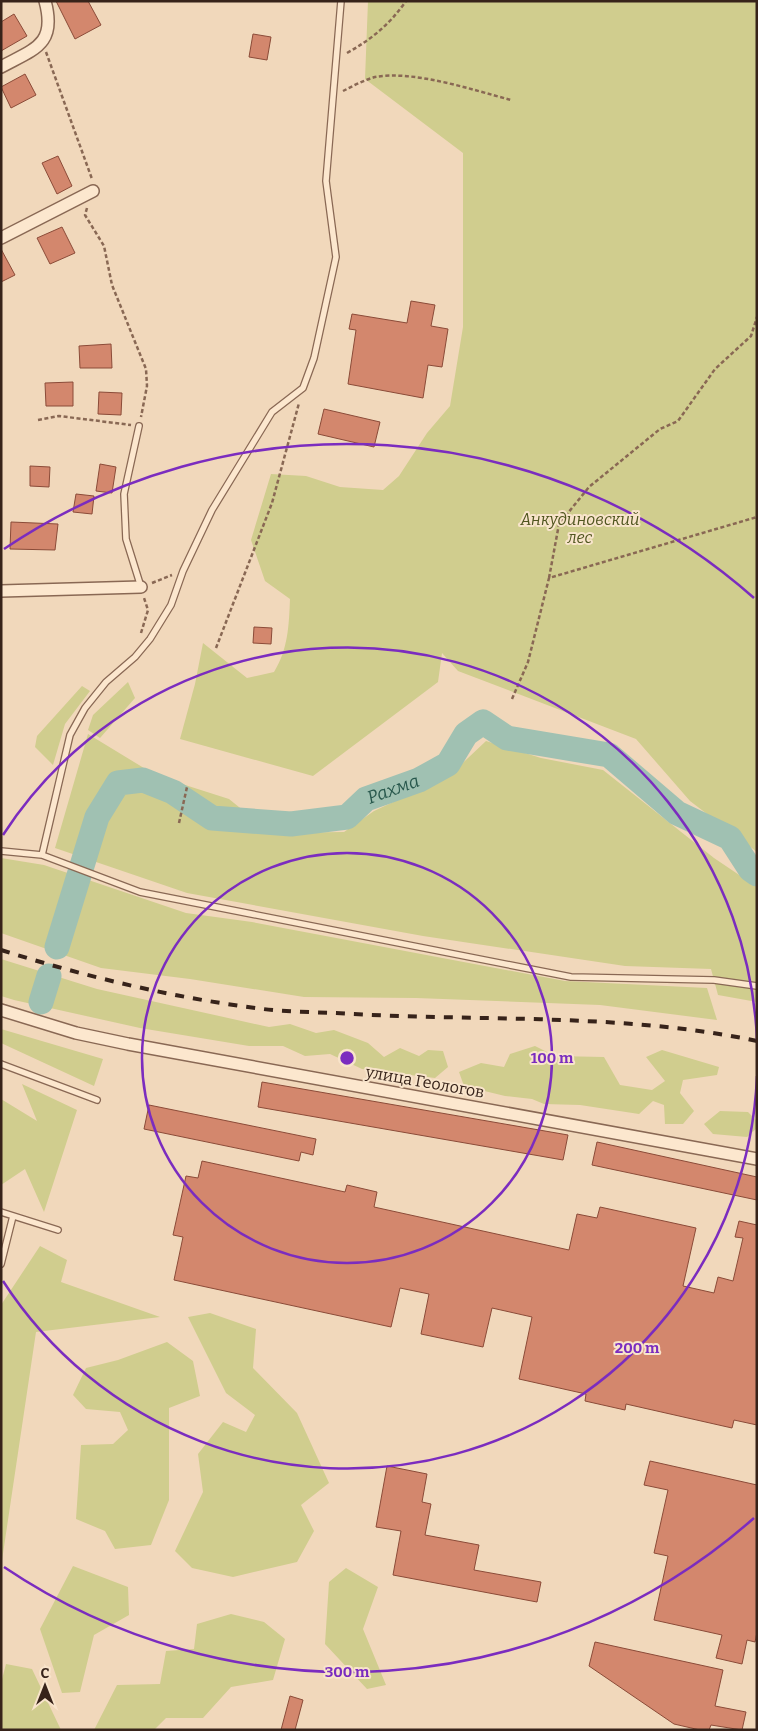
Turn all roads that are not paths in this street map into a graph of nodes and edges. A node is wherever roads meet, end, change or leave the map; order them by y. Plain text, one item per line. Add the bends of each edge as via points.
1 (45, 1) edge
2 (341, 1) edge
3 (1, 67) edge
4 (93, 191) road end
5 (1, 238) edge
6 (139, 426) road end
7 (140, 587) joint
8 (1, 591) edge
9 (1, 851) edge
10 (42, 855) junction
11 (757, 986) edge
12 (1, 1010) edge
13 (1, 1064) edge
14 (97, 1100) dead end
15 (757, 1159) edge
16 (1, 1212) edge
17 (13, 1216) junction
18 (58, 1230) dead end
19 (1, 1264) edge

1 - 3 street via 49,15 43,43
2 - 10 lane via 326,181 336,257 314,358 303,388 272,412 212,510 171,605 150,639 85,708 70,735
4 - 5 street
6 - 7 lane via 124,494 124,510 126,538
7 - 8 street
9 - 10 lane
10 - 11 lane via 140,892 571,977 714,980
12 - 15 street, улица Геологов via 76,1033 128,1044
13 - 14 lane
16 - 17 lane
17 - 18 lane
17 - 19 lane

